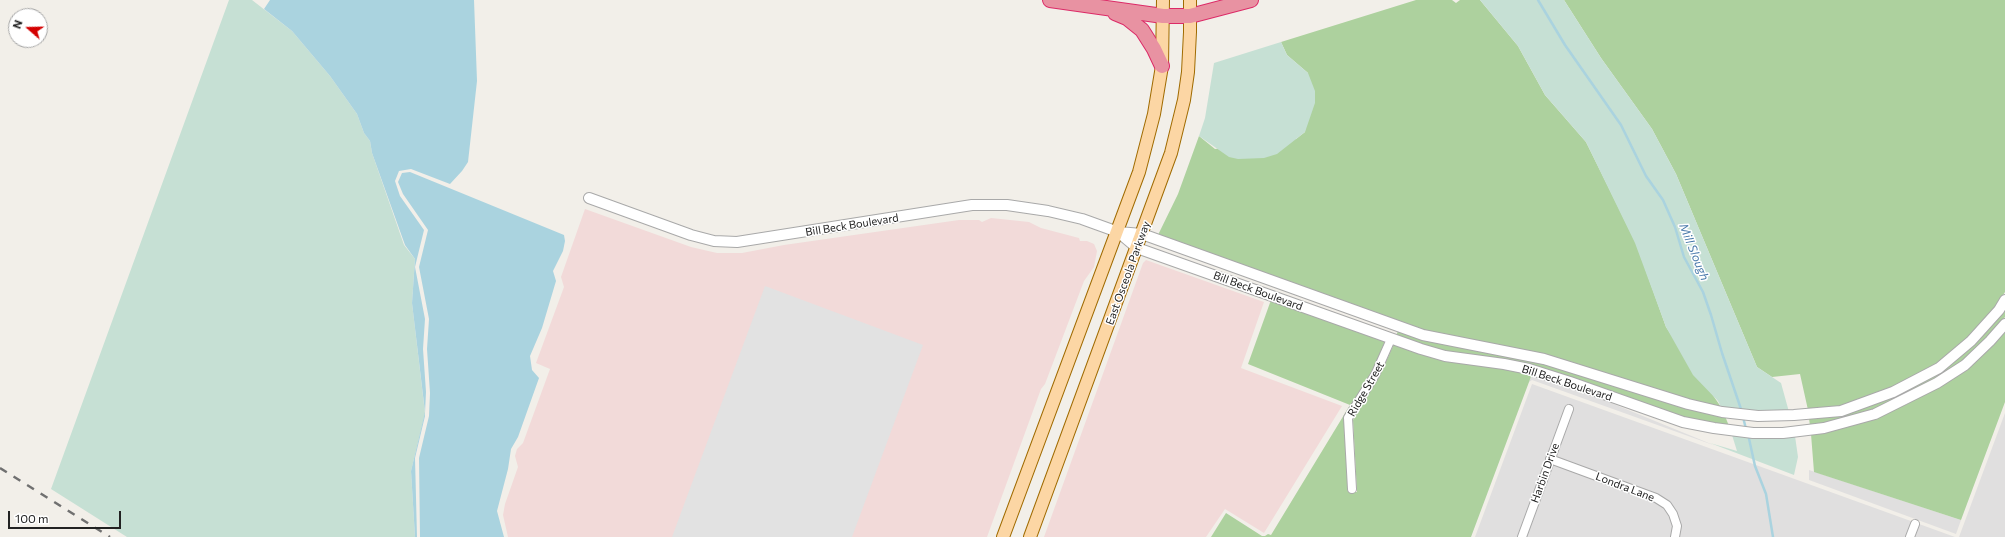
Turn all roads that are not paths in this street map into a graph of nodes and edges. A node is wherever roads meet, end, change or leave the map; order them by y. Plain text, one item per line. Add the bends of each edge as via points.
1 (1050, 0) edge
2 (1163, 0) edge
3 (1190, 0) edge
4 (1251, 0) edge
5 (1104, 7) junction
6 (1163, 16) junction
7 (1190, 16) junction
8 (1162, 66) junction
9 (589, 198) dead end
10 (1118, 232) junction
11 (1142, 234) junction
12 (1137, 248) junction
13 (2005, 300) edge
14 (2005, 324) edge
15 (1395, 326) junction
16 (1391, 339) junction
17 (1569, 409) dead end
18 (1550, 459) junction
19 (1352, 489) dead end
20 (1915, 524) dead end
21 (1003, 537) edge
22 (1030, 537) edge
23 (1522, 537) edge
24 (1675, 537) edge
25 (1910, 537) edge

1 - 5 highway
2 - 6 main road
3 - 7 main road, East Osceola Parkway
4 - 7 highway
5 - 6 highway
5 - 8 highway via 1127,18 1142,30
6 - 7 highway
6 - 8 main road
7 - 11 main road, East Osceola Parkway via 1188,72 1178,125 1167,166
8 - 10 main road via 1154,114
9 - 10 street, Bill Beck Boulevard via 691,235 722,242 737,242 986,205 1019,206 1052,212
10 - 11 street, Bill Beck Boulevard
10 - 12 street, Bill Beck Boulevard
10 - 21 main road
11 - 12 main road, East Osceola Parkway
11 - 15 street, Bill Beck Boulevard
12 - 16 street, Bill Beck Boulevard
12 - 22 main road, East Osceola Parkway
13 - 15 street, Bill Beck Boulevard via 1971,342 1939,368 1893,392 1841,411 1776,416 1722,412 1688,404 1544,359 1456,342
14 - 16 street, Bill Beck Boulevard via 1965,365 1904,401 1875,414 1831,426 1783,433 1729,430 1683,422 1529,369 1445,356
15 - 16 street
16 - 19 street, Ridge Street via 1376,375 1348,418
17 - 18 street, Harbin Drive
18 - 23 street, Harbin Drive
18 - 24 street, Londra Lane via 1667,505 1677,526
20 - 25 street

